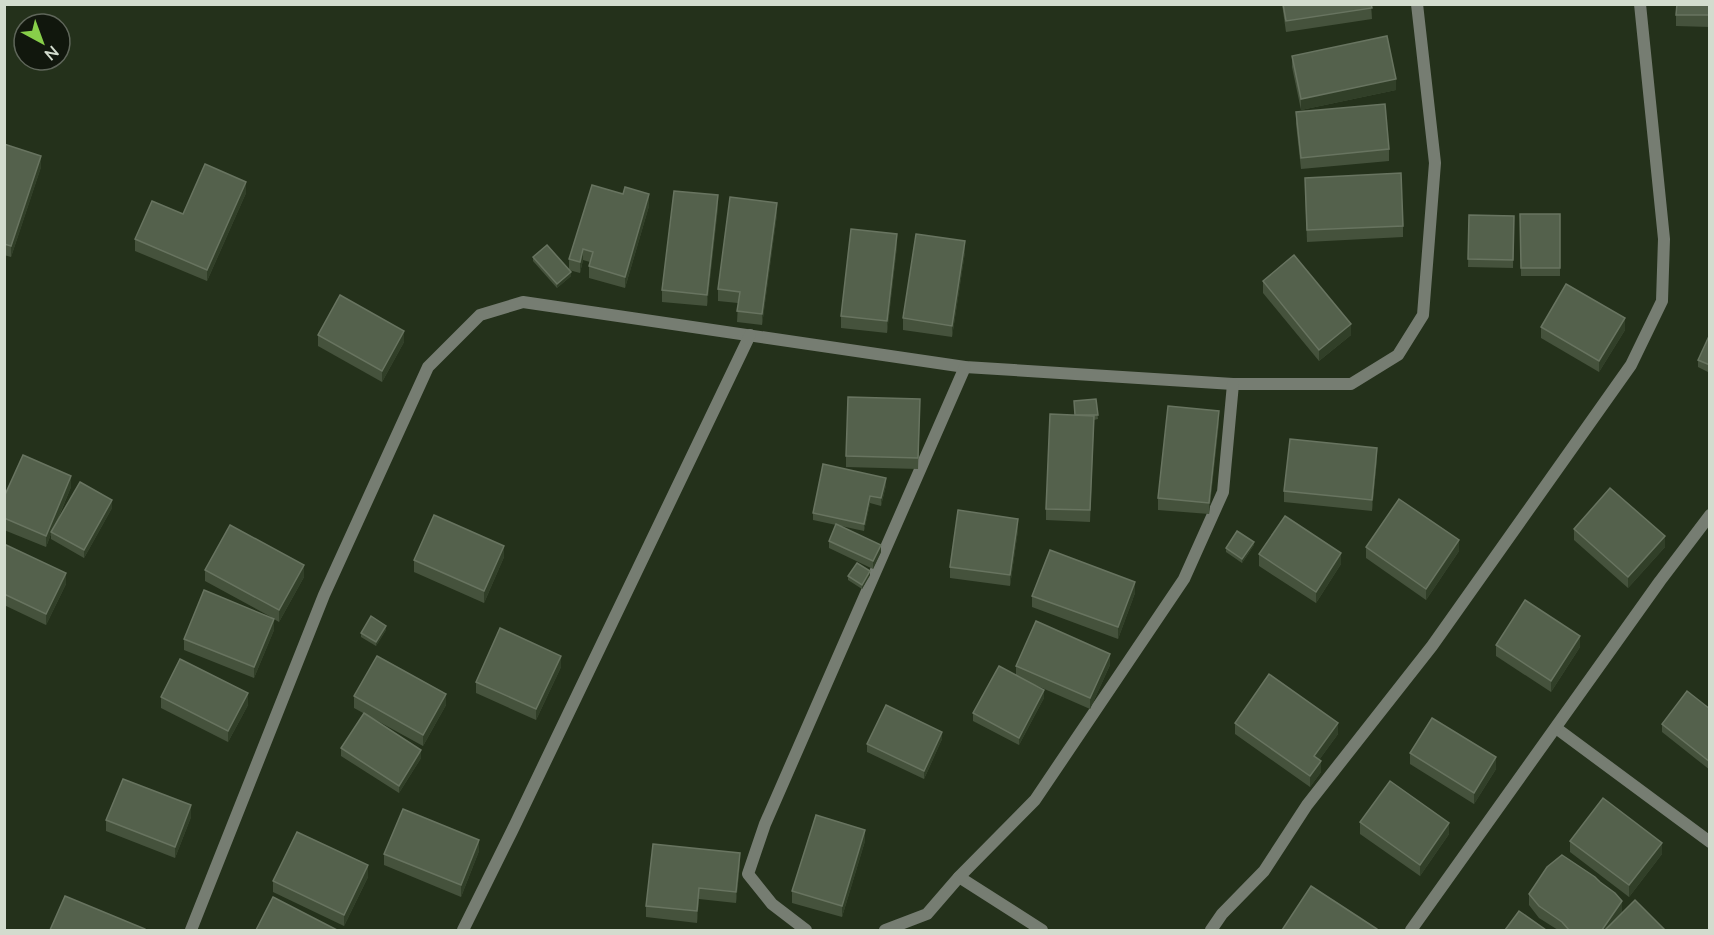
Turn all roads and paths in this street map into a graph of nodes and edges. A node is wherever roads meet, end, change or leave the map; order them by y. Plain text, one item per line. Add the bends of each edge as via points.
1 (1417, 4) edge
2 (1640, 4) edge
3 (750, 335) junction
4 (965, 367) junction
5 (1233, 384) junction
6 (1710, 515) edge
7 (1556, 728) junction
8 (1710, 842) edge
9 (959, 877) junction
10 (191, 930) edge
11 (463, 930) edge
12 (806, 930) edge
13 (885, 930) edge
14 (1042, 930) edge
15 (1211, 930) edge
16 (1411, 930) edge

1 - 5 street via 1435,163 1423,315 1398,355 1352,384
2 - 15 street via 1664,239 1662,301 1630,365 1432,646 1307,805 1264,871
3 - 4 street
3 - 10 street via 523,302 480,315 428,367 324,595
3 - 11 street
4 - 5 street
4 - 12 street via 765,824 748,874 772,904
5 - 9 street via 1223,492 1184,579 1035,800
6 - 7 street
7 - 8 street
7 - 16 street
9 - 13 street via 927,914
9 - 14 street

